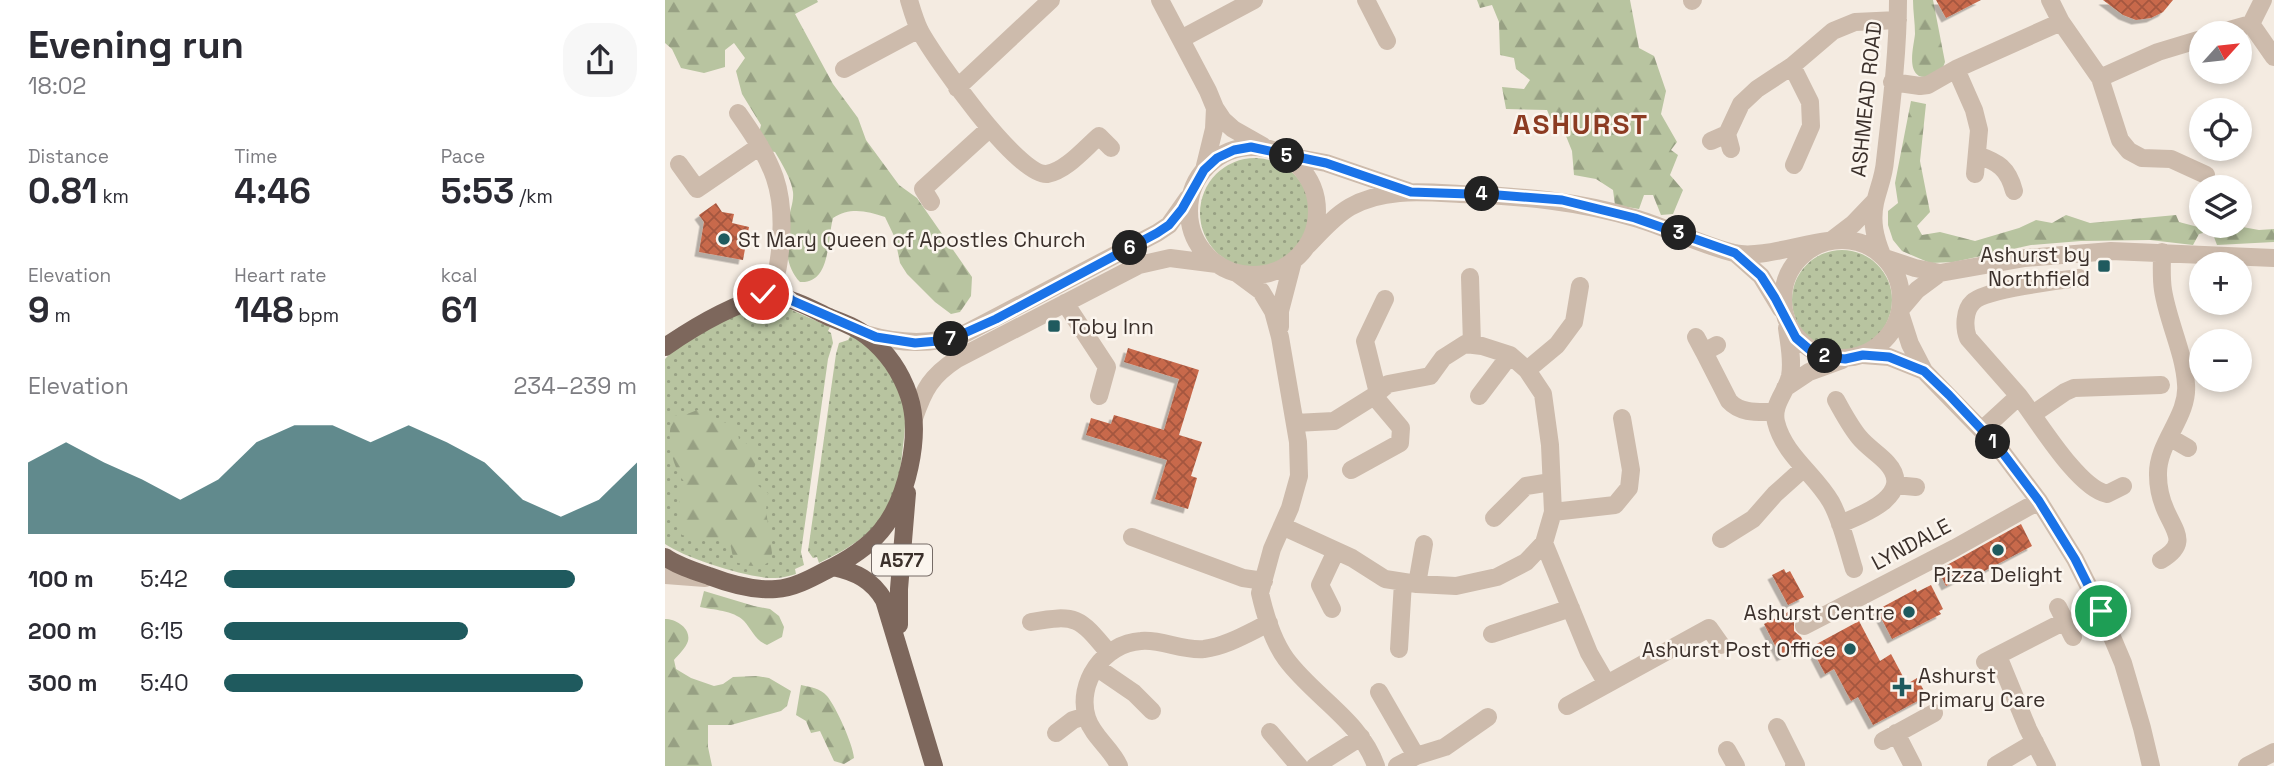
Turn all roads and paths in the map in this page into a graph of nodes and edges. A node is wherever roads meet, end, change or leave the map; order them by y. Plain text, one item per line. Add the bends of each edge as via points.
1 (909, 0) edge
2 (1051, 0) edge
3 (1160, 0) edge
4 (1254, 0) edge
5 (1366, 0) edge
6 (1898, 0) edge
7 (2050, 0) edge
8 (2263, 0) edge
9 (1898, 20) junction
10 (2061, 22) junction
11 (2252, 22) edge
12 (2252, 25) edge
13 (919, 29) junction
14 (1181, 39) junction
15 (1387, 41) dead end
16 (2189, 42) edge
17 (2274, 57) edge
18 (1792, 66) junction
19 (845, 69) dead end
20 (1956, 69) junction
21 (2100, 78) junction
22 (1892, 82) junction
23 (957, 88) junction
24 (1215, 108) junction
25 (738, 113) dead end
26 (990, 128) junction
27 (1723, 141) dead end
28 (760, 146) junction
29 (1111, 148) dead end
30 (1277, 153) junction
31 (1977, 155) junction
32 (679, 164) dead end
33 (1794, 165) dead end
34 (1204, 170) junction
35 (1975, 174) dead end
36 (2206, 175) dead end
37 (1192, 191) junction
38 (2014, 191) dead end
39 (1411, 192) junction
40 (1875, 201) junction
41 (931, 202) dead end
42 (1830, 241) junction
43 (1307, 246) junction
44 (2162, 252) junction
45 (1735, 253) junction
46 (1883, 257) junction
47 (2274, 258) edge
48 (1293, 261) junction
49 (1217, 264) junction
50 (1940, 273) junction
51 (1238, 274) junction
52 (1470, 277) dead end
53 (2079, 278) dead end
54 (776, 279) junction
55 (1580, 286) dead end
56 (1385, 299) dead end
57 (752, 300) junction
58 (793, 301) junction
59 (1066, 303) junction
60 (1900, 312) junction
61 (1785, 319) junction
62 (1000, 327) junction
63 (859, 331) junction
64 (1280, 337) junction
65 (670, 340) edge
66 (1472, 345) junction
67 (1706, 345) dead end
68 (1510, 355) junction
69 (1854, 357) junction
70 (1527, 370) junction
71 (1924, 371) junction
72 (2161, 385) dead end
73 (1785, 388) junction
74 (1376, 394) junction
75 (1099, 396) dead end
76 (1479, 396) dead end
77 (2019, 396) junction
78 (1836, 400) dead end
79 (1775, 412) junction
80 (2033, 414) junction
81 (914, 418) junction
82 (1622, 418) dead end
83 (1295, 423) junction
84 (1982, 430) junction
85 (2169, 437) junction
86 (2188, 448) dead end
87 (910, 461) junction
88 (1804, 468) junction
89 (1350, 470) dead end
90 (1551, 482) junction
91 (1895, 485) junction
92 (2123, 486) dead end
93 (1916, 487) dead end
94 (2039, 501) junction
95 (1553, 512) junction
96 (1494, 518) dead end
97 (1840, 524) junction
98 (1282, 526) junction
99 (1132, 537) dead end
100 (1721, 539) dead end
101 (1544, 543) junction
102 (1424, 544) dead end
103 (1336, 551) junction
104 (665, 557) edge
105 (2161, 560) dead end
106 (1854, 569) dead end
107 (826, 571) junction
108 (665, 575) edge
109 (719, 580) junction
110 (1263, 581) junction
111 (1410, 583) junction
112 (1571, 608) junction
113 (1332, 609) dead end
114 (1031, 622) dead end
115 (2065, 622) dead end
116 (1269, 623) junction
117 (1804, 626) dead end
118 (1492, 634) dead end
119 (1721, 645) dead end
120 (1399, 649) dead end
121 (1109, 653) junction
122 (902, 660) junction
123 (1096, 667) junction
124 (1607, 684) junction
125 (1378, 692) dead end
126 (1567, 706) dead end
127 (1152, 710) dead end
128 (1934, 713) dead end
129 (1086, 716) junction
130 (1488, 717) dead end
131 (1777, 727) dead end
132 (1270, 732) dead end
133 (1056, 733) dead end
134 (1361, 737) junction
135 (2035, 742) junction
136 (2274, 752) edge
137 (1416, 755) junction
138 (1996, 765) edge
139 (934, 766) edge
140 (1119, 766) edge
141 (1299, 766) edge
142 (1315, 766) edge
143 (1376, 766) edge
144 (1397, 766) edge
145 (1794, 766) edge
146 (1913, 766) edge
147 (2047, 766) edge
148 (2151, 766) edge
149 (2247, 766) edge

1 - 13 street
2 - 23 street
3 - 14 street
4 - 14 street
5 - 15 street
6 - 9 street, ASHMEAD ROAD
7 - 10 street
8 - 11 street
9 - 18 street via 1844,26
9 - 22 street, ASHMEAD ROAD
10 - 20 street
10 - 21 street
12 - 17 street
13 - 19 street
13 - 23 street
14 - 24 street
16 - 21 street
18 - 27 street via 1741,104
18 - 33 street via 1810,102 1811,126
20 - 22 street via 1928,85
20 - 31 street via 1977,120
21 - 36 street via 2120,141 2129,151 2142,158 2171,159
22 - 40 street, ASHMEAD ROAD via 1885,164
23 - 26 street
24 - 30 street via 1233,129
24 - 34 street
25 - 28 street
26 - 29 street via 1033,171 1045,174 1060,169 1099,136
26 - 41 street via 923,189
28 - 32 street via 697,189
28 - 54 street via 777,183 782,208
30 - 34 street via 1251,147 1234,150
30 - 39 street via 1326,163
30 - 43 street via 1300,169 1312,186 1317,206
31 - 35 street
31 - 38 street via 1995,161
34 - 37 street
37 - 49 street via 1192,232
37 - 62 street via 1169,225
39 - 43 street via 1350,207
39 - 45 street via 1562,200 1635,218
40 - 42 street, ASHMEAD ROAD
40 - 46 street, ASHMEAD ROAD via 1873,229
42 - 45 street via 1765,253
42 - 46 street via 1867,245
42 - 61 street via 1810,248 1786,277 1782,296
43 - 48 street
44 - 47 street
44 - 50 street via 2025,258
44 - 85 street via 2163,291 2186,385 2185,402
45 - 61 street via 1761,276
46 - 50 street
46 - 60 street via 1895,272 1901,291
48 - 51 street via 1276,271
48 - 64 street via 1280,311
49 - 51 street
49 - 59 street via 1170,258 1152,261
50 - 60 street via 1917,290
51 - 64 street via 1261,291
52 - 66 street
53 - 77 street via 2029,285 1978,298 1971,304 1965,328 1968,338
54 - 57 street
54 - 58 street
55 - 70 street via 1574,322 1557,345
56 - 74 street via 1365,341
57 - 58 main road, A577 via 780,297
57 - 65 main road, A577
58 - 63 main road, A577
59 - 62 street
59 - 75 street via 1107,368
60 - 69 street via 1892,332 1879,346
60 - 71 street
61 - 69 street via 1810,350 1827,357
61 - 73 street via 1791,368
62 - 63 street via 915,343
62 - 81 street via 932,380
63 - 81 main road, A577 via 882,349 901,377
64 - 83 street
66 - 68 street
66 - 74 street via 1465,344 1443,358 1430,376 1388,384
67 - 79 street via 1734,406 1749,412
68 - 70 street
68 - 76 street
69 - 71 street via 1889,357
69 - 73 street via 1809,372
70 - 90 street via 1543,394
71 - 84 street
72 - 80 street via 2074,388
73 - 79 street
74 - 83 street via 1334,421
74 - 89 street via 1401,428 1400,443
77 - 80 street
77 - 84 street
78 - 91 street via 1866,432 1890,467
79 - 88 street via 1782,435
80 - 92 street via 2092,488 2107,494
81 - 87 main road, A577
82 - 95 street via 1631,470 1629,488 1615,505
83 - 98 street via 1299,476
84 - 94 street
85 - 86 street
85 - 105 street via 2158,465 2159,490 2179,533 2176,547
87 - 107 main road, A577 via 902,494 882,531
87 - 122 main road, A577 via 898,613
88 - 97 street via 1831,501
88 - 100 street via 1753,519 1734,523
90 - 95 street
90 - 96 street via 1526,486
91 - 93 street
91 - 97 street via 1880,505
94 - 117 street, LYNDALE
94 - 148 street via 2075,559 2123,663
95 - 101 street
97 - 106 street
98 - 103 street
98 - 110 street
99 - 110 street via 1243,578
101 - 111 street via 1526,562 1497,577 1456,586
101 - 112 street
102 - 111 street
103 - 111 street via 1385,579
103 - 113 street via 1320,585
104 - 109 main road, A577
107 - 109 main road, A577 via 777,589
107 - 122 main road, A577 via 852,571 877,588
108 - 109 street
110 - 116 street via 1260,593
111 - 120 street
112 - 118 street
112 - 124 street
114 - 121 street via 1076,620
115 - 135 street via 1992,659
116 - 121 street via 1202,649 1139,640
116 - 134 street via 1285,658
119 - 124 street via 1709,628
121 - 123 street
122 - 139 main road, A577
123 - 127 street
123 - 129 street via 1085,693
124 - 126 street
125 - 137 street
128 - 146 street via 1890,737
129 - 133 street
129 - 140 street
130 - 137 street via 1445,747
131 - 145 street
132 - 141 street
134 - 142 street
134 - 143 street
135 - 138 street
135 - 147 street
136 - 149 street
137 - 144 street

